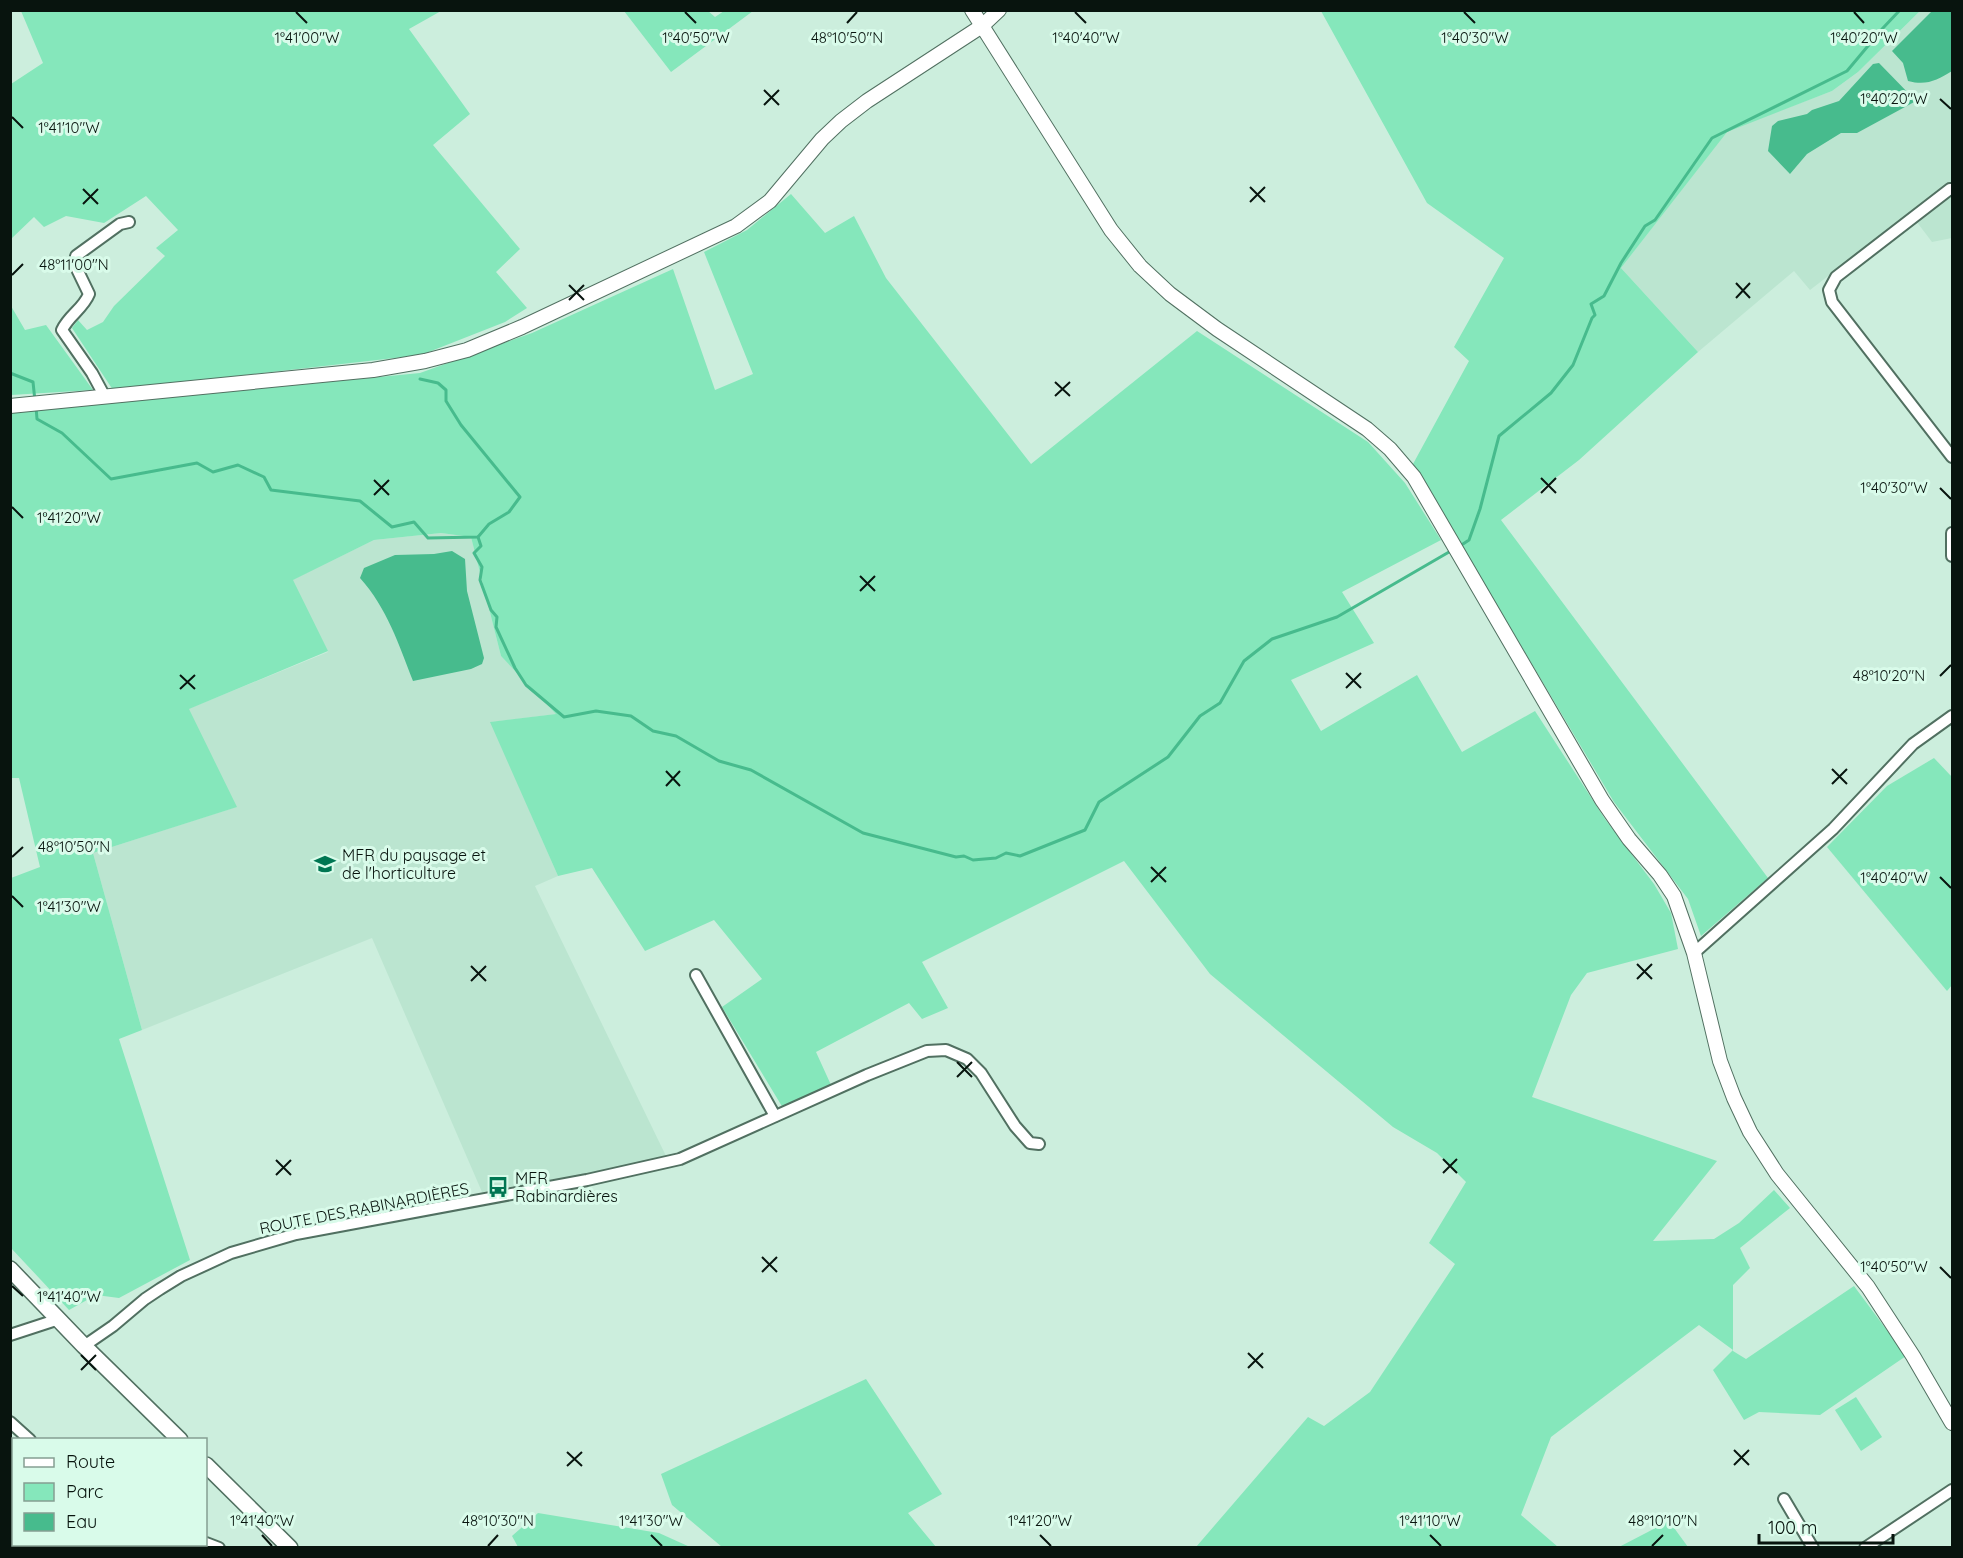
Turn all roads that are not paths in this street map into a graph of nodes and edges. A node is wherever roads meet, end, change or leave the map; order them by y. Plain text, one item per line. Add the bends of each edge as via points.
1 (972, 10) edge
2 (999, 10) edge
3 (982, 26) junction
4 (1950, 189) dead end
5 (129, 222) dead end
6 (105, 398) junction
7 (10, 406) edge
8 (1953, 457) edge
9 (1953, 533) edge
10 (1953, 556) edge
11 (1953, 716) edge
12 (1694, 952) junction
13 (696, 975) dead end
14 (775, 1116) junction
15 (1039, 1144) dead end
16 (10, 1269) edge
17 (59, 1319) junction
18 (10, 1335) edge
19 (84, 1346) junction
20 (10, 1422) edge
21 (1953, 1423) edge
22 (28, 1438) edge
23 (178, 1438) edge
24 (207, 1466) edge
25 (1953, 1490) edge
26 (1784, 1499) dead end
27 (285, 1546) edge
28 (1812, 1548) edge
29 (1866, 1548) edge

1 - 3 street
2 - 3 street
3 - 6 street via 841,121 770,201 736,226 467,350 373,370
3 - 12 street via 1111,230 1140,266 1217,329 1367,429 1414,477 1602,800 1674,896
4 - 8 street via 1836,277 1829,290 1832,302
5 - 6 street via 120,224 76,256 75,265 89,294 62,330
6 - 7 street
9 - 10 street
11 - 12 street via 1913,744 1833,829
12 - 21 street via 1720,1061 1750,1132 1777,1174 1868,1287
13 - 14 street
14 - 15 street, ROUTE DES RABINARDIÈRES via 927,1051 946,1050 974,1065 1015,1126 1030,1143
14 - 19 street, ROUTE DES RABINARDIÈRES via 680,1159 296,1234 231,1253 160,1289
16 - 17 main road
17 - 18 street
17 - 19 main road
19 - 23 main road
20 - 22 street
24 - 27 main road
25 - 29 street
26 - 28 street

